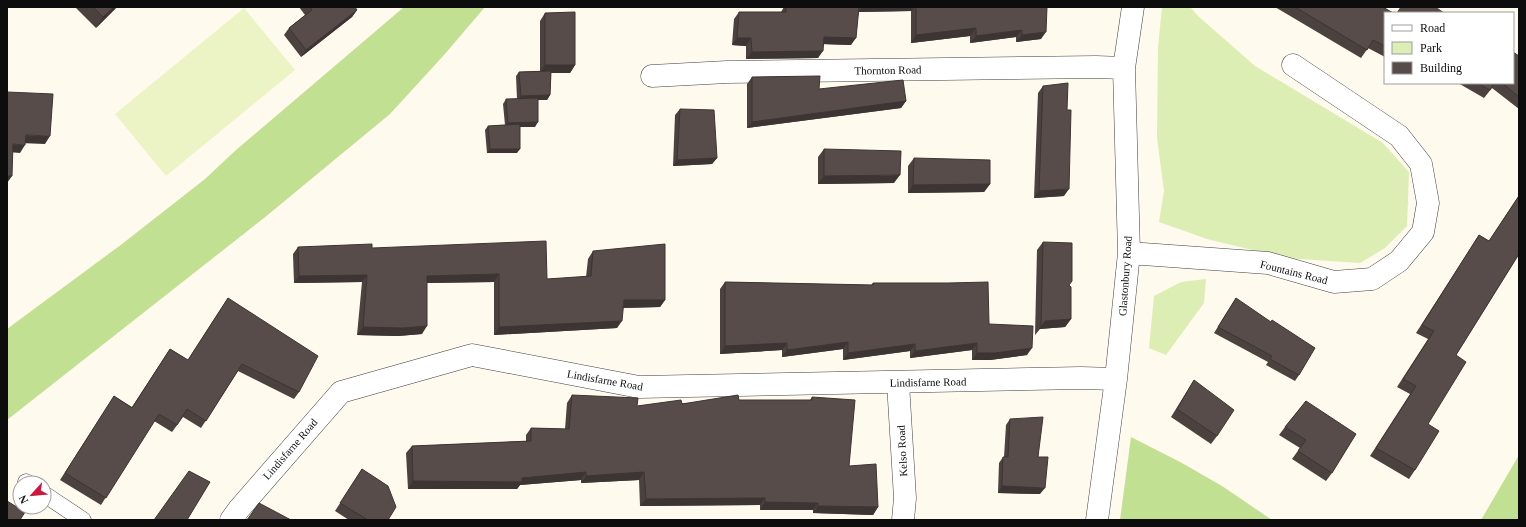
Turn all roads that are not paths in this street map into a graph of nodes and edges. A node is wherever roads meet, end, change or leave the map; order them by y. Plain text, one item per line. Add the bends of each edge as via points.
1 (1133, 7) edge
2 (1293, 65) dead end
3 (1124, 68) junction
4 (652, 76) dead end
5 (1129, 253) junction
6 (1116, 379) junction
7 (898, 383) junction
8 (52, 499) edge
9 (83, 520) edge
10 (231, 520) edge
11 (903, 520) edge
12 (1097, 520) edge

1 - 3 street, Glastonbury Road
2 - 5 street, Fountains Road via 1399,136 1421,164 1428,203 1423,232 1399,261 1372,279 1334,282 1268,263
3 - 4 street, Thornton Road via 743,72
3 - 5 street, Glastonbury Road
5 - 6 street, Glastonbury Road
6 - 7 street, Lindisfarne Road
6 - 12 street, Glastonbury Road
7 - 10 street, Lindisfarne Road via 639,387 472,355 341,392
7 - 11 street, Kelso Road via 905,498
8 - 9 lane

